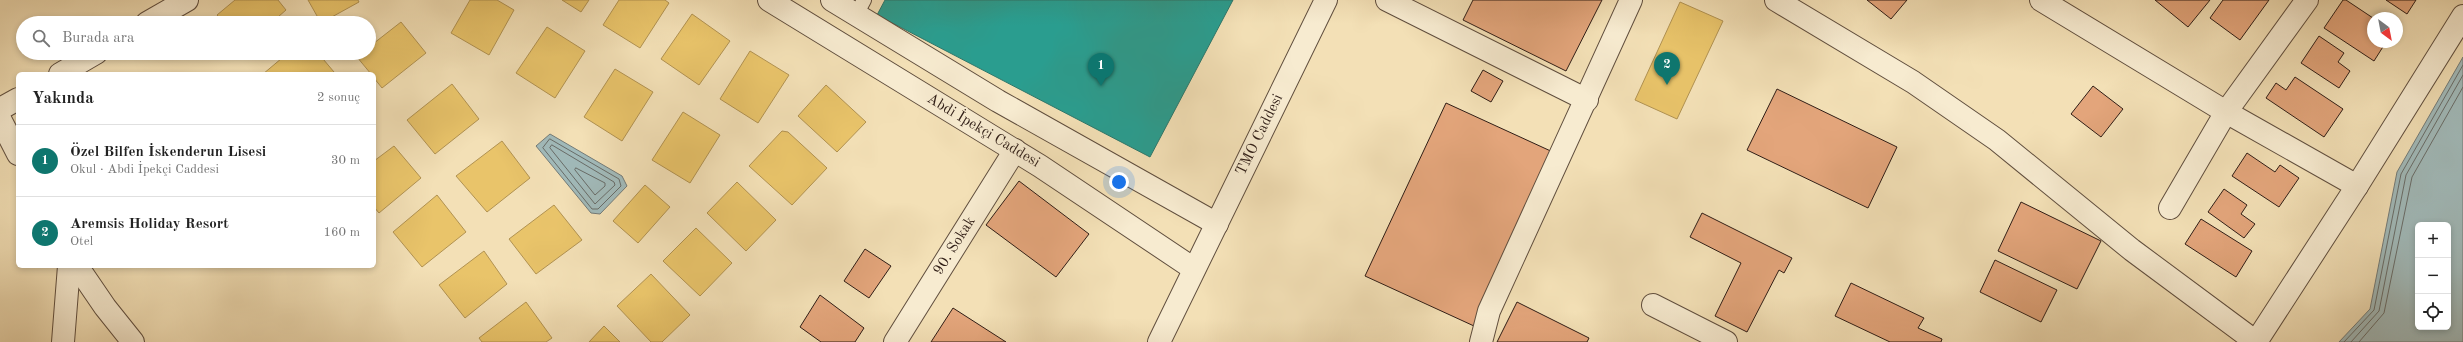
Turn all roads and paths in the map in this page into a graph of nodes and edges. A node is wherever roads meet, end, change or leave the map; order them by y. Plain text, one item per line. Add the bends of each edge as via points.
1 (187, 0) edge
2 (769, 0) edge
3 (832, 0) edge
4 (1326, 0) edge
5 (1387, 0) edge
6 (1631, 0) edge
7 (1776, 0) edge
8 (2041, 0) edge
9 (2307, 0) edge
10 (856, 5) edge
11 (159, 16) edge
12 (2463, 16) edge
13 (84, 60) edge
14 (63, 72) edge
15 (16, 99) edge
16 (1587, 100) junction
17 (0, 109) edge
18 (2226, 112) junction
19 (0, 119) edge
20 (16, 150) edge
21 (1015, 150) junction
22 (2357, 186) junction
23 (2170, 208) dead end
24 (1216, 224) junction
25 (68, 268) edge
26 (78, 268) edge
27 (1194, 269) junction
28 (1653, 306) dead end
29 (63, 342) edge
30 (133, 342) edge
31 (895, 342) edge
32 (1159, 342) edge
33 (1481, 342) edge
34 (1726, 342) edge
35 (2256, 342) edge

1 - 11 street
2 - 21 street, Abdi İpekçi Caddesi
3 - 10 street
4 - 24 street, TMO Caddesi
5 - 16 street
6 - 16 street
7 - 35 street via 1913,82 1997,140 2132,250
8 - 18 street
9 - 18 street
10 - 24 street via 998,101
12 - 22 street
13 - 14 street
15 - 17 street
16 - 33 street via 1489,311
18 - 22 street
18 - 23 street
19 - 20 street
21 - 27 street, Abdi İpekçi Caddesi
21 - 31 street, 90. Sokak
22 - 35 street
24 - 27 street, TMO Caddesi
25 - 29 street
26 - 30 street
27 - 32 street, TMO Caddesi
28 - 34 street

